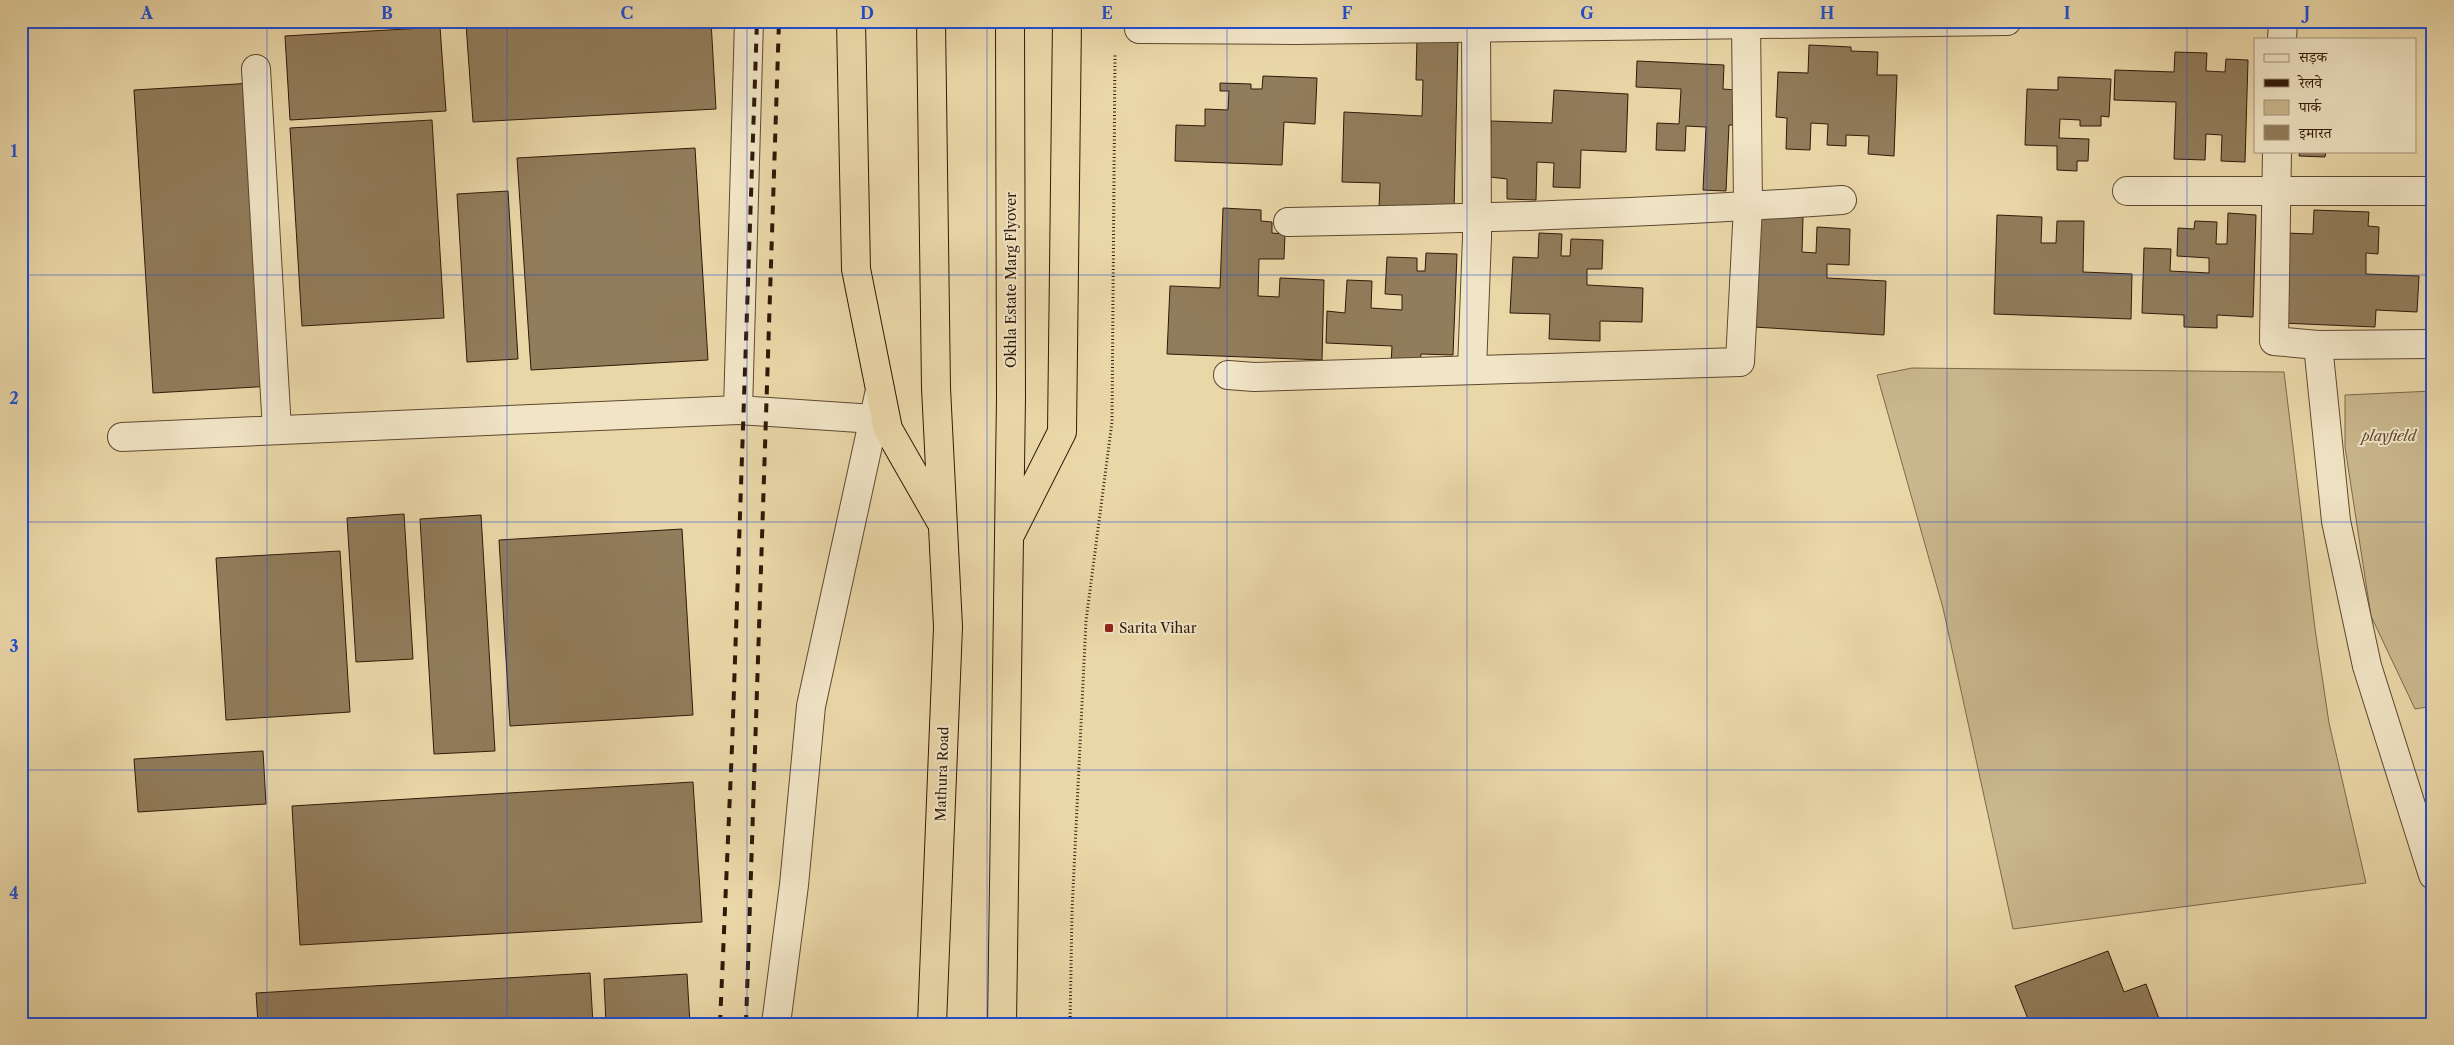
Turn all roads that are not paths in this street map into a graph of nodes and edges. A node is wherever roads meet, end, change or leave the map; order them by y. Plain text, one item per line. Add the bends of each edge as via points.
1 (749, 21) edge
2 (850, 21) edge
3 (931, 21) edge
4 (1010, 21) edge
5 (1067, 21) edge
6 (2007, 21) edge
7 (2283, 21) edge
8 (1973, 22) edge
9 (1746, 23) edge
10 (1476, 25) edge
11 (1295, 26) edge
12 (1139, 29) dead end
13 (2282, 38) edge
14 (256, 69) dead end
15 (2277, 152) edge
16 (2276, 189) junction
17 (2433, 190) edge
18 (2127, 191) dead end
19 (1842, 200) dead end
20 (1748, 206) junction
21 (1477, 218) junction
22 (1288, 222) dead end
23 (2433, 344) edge
24 (2318, 345) junction
25 (1472, 369) junction
26 (1228, 375) dead end
27 (880, 390) junction
28 (738, 410) junction
29 (874, 419) junction
30 (277, 430) junction
31 (122, 437) dead end
32 (942, 524) junction
33 (1009, 538) junction
34 (2433, 874) edge
35 (776, 1024) edge
36 (932, 1024) edge
37 (1002, 1024) edge

1 - 28 street
2 - 27 highway via 856,269
3 - 32 highway via 936,388
4 - 33 highway, Okhla Estate Marg Flyover
5 - 33 highway via 1062,432
6 - 8 street
7 - 13 street
8 - 9 street
9 - 10 street
9 - 20 street
10 - 11 street
10 - 21 street
11 - 12 street
14 - 30 street
15 - 16 street
16 - 17 street
16 - 18 street
16 - 24 street via 2274,342
19 - 20 street
20 - 21 street
20 - 25 street via 1740,362
21 - 22 street
21 - 25 street
23 - 24 street
24 - 34 street via 2336,521 2363,647
25 - 26 street via 1254,377
27 - 29 street
27 - 32 highway via 888,429
28 - 29 street
28 - 30 street
29 - 35 street via 812,706
30 - 31 street
32 - 36 highway, Mathura Road via 948,626
33 - 37 highway

